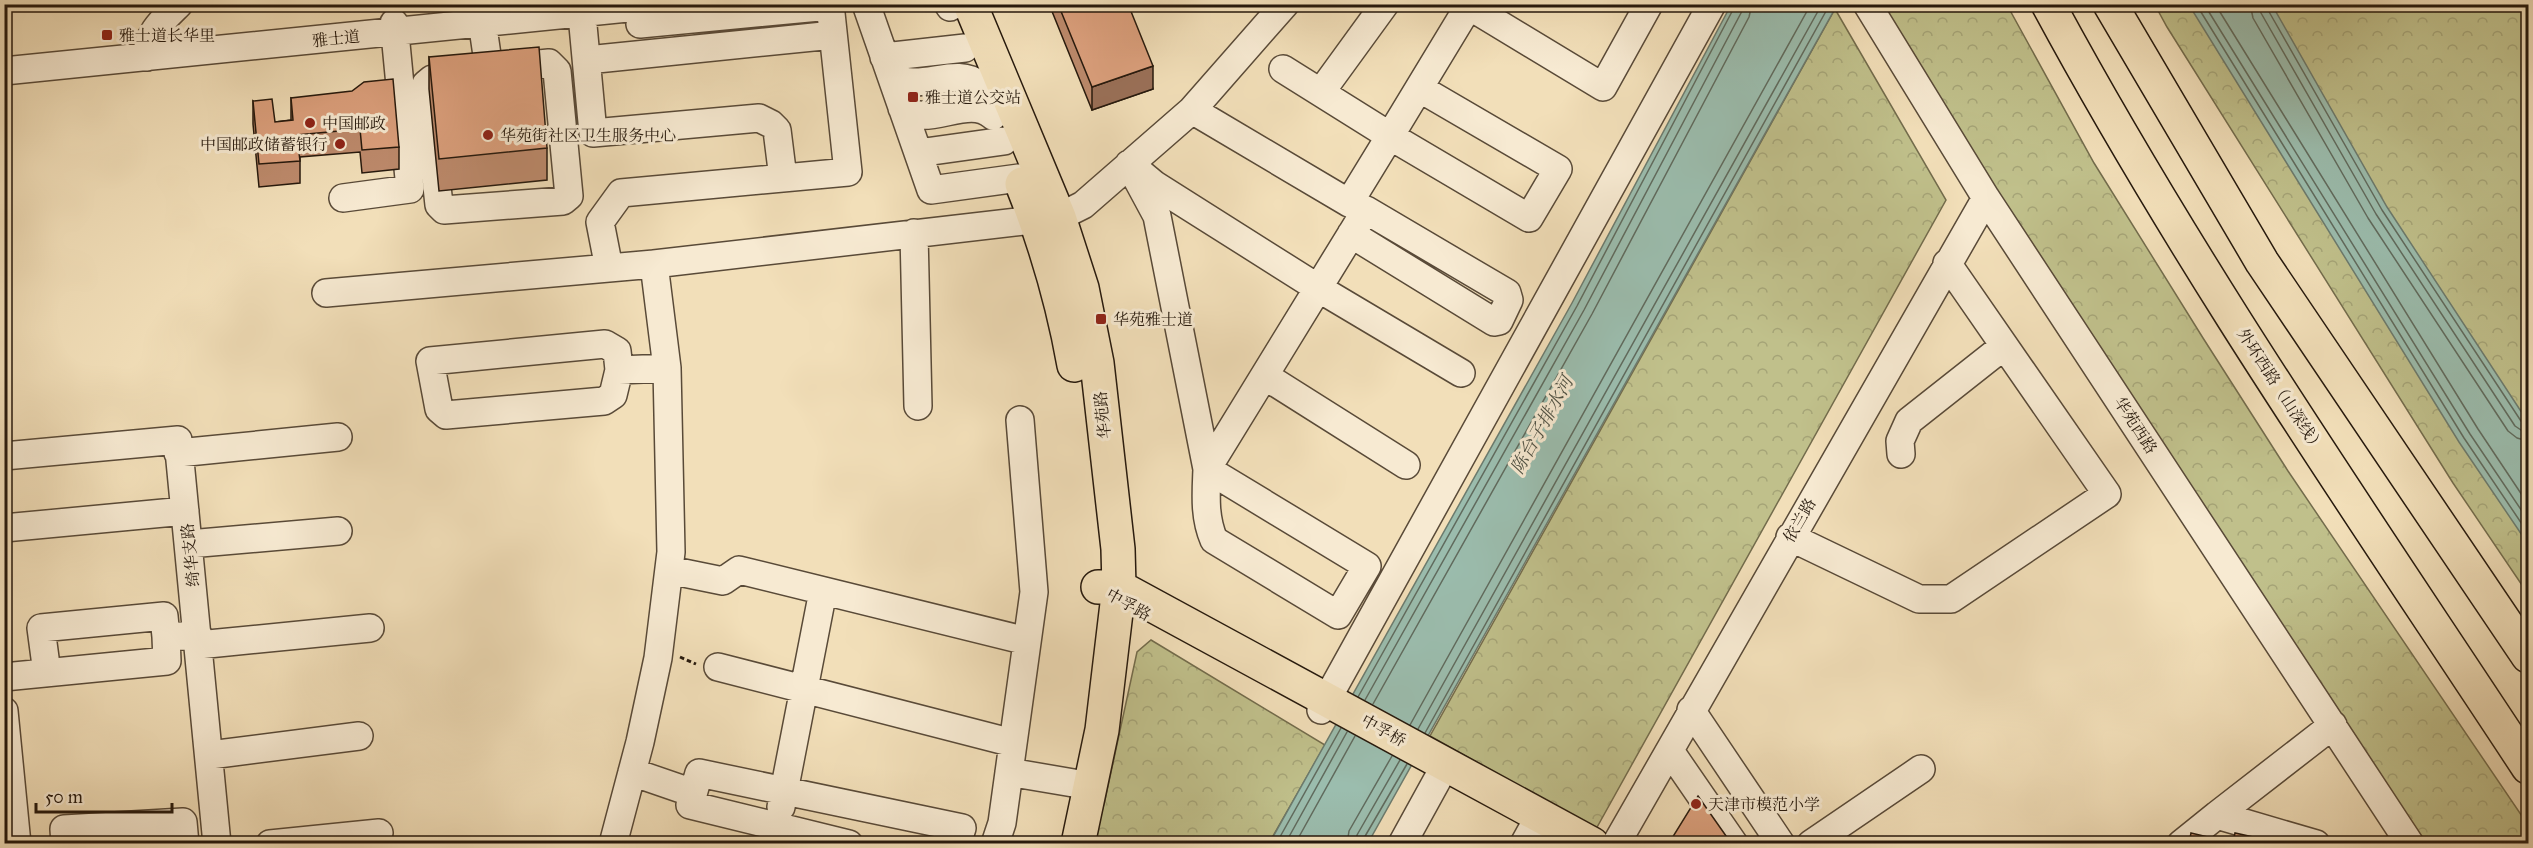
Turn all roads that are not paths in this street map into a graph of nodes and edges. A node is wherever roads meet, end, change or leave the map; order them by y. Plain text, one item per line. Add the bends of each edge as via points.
1 (179, 4) edge
2 (667, 4) edge
3 (866, 4) edge
4 (1285, 4) edge
5 (1385, 4) edge
6 (1649, 4) edge
7 (1712, 4) edge
8 (2048, 4) edge
9 (2110, 4) edge
10 (830, 5) edge
11 (954, 5) edge
12 (1469, 5) edge
13 (1867, 5) edge
14 (530, 6) edge
15 (578, 13) edge
16 (482, 19) junction
17 (395, 27) junction
18 (833, 35) junction
19 (965, 48) junction
20 (147, 53) junction
21 (4, 60) edge
22 (587, 60) junction
23 (888, 65) junction
24 (491, 69) junction
25 (1283, 69) dead end
26 (4, 71) edge
27 (980, 85) junction
28 (1419, 88) junction
29 (1321, 92) junction
30 (902, 108) junction
31 (1192, 110) junction
32 (999, 129) junction
33 (1390, 136) junction
34 (918, 153) junction
35 (1130, 164) junction
36 (783, 178) junction
37 (1019, 178) junction
38 (343, 198) dead end
39 (1986, 198) junction
40 (1358, 207) junction
41 (1048, 220) junction
42 (914, 233) junction
43 (1351, 234) junction
44 (654, 264) junction
45 (1947, 264) junction
46 (609, 268) junction
47 (1318, 288) junction
48 (326, 293) dead end
49 (2004, 346) junction
50 (667, 368) junction
51 (619, 370) junction
52 (1461, 373) dead end
53 (1265, 376) junction
54 (918, 406) dead end
55 (1020, 420) dead end
56 (338, 437) dead end
57 (178, 453) junction
58 (1902, 454) dead end
59 (4, 456) edge
60 (1406, 465) dead end
61 (1208, 469) junction
62 (185, 511) junction
63 (4, 528) edge
64 (338, 531) dead end
65 (1790, 537) junction
66 (189, 544) junction
67 (669, 570) junction
68 (823, 591) junction
69 (1124, 595) junction
70 (370, 628) dead end
71 (166, 637) junction
72 (198, 640) junction
73 (1027, 641) junction
74 (2529, 656) edge
75 (718, 667) road end
76 (47, 673) junction
77 (4, 677) edge
78 (804, 689) junction
79 (1328, 706) junction
80 (1691, 710) junction
81 (4, 711) edge
82 (2333, 725) junction
83 (359, 736) dead end
84 (1013, 743) junction
85 (1670, 751) junction
86 (210, 755) junction
87 (1437, 766) junction
88 (2529, 767) edge
89 (1921, 769) dead end
90 (632, 772) junction
91 (1009, 772) junction
92 (1082, 784) junction
93 (784, 791) junction
94 (693, 793) junction
95 (2217, 815) junction
96 (777, 826) junction
97 (1533, 828) edge
98 (380, 833) dead end
99 (959, 836) edge
100 (996, 839) edge
101 (17, 843) edge
102 (65, 843) edge
103 (185, 843) edge
104 (216, 843) edge
105 (270, 843) edge
106 (613, 843) edge
107 (849, 843) edge
108 (1060, 843) edge
109 (1078, 843) edge
110 (1402, 843) edge
111 (1568, 843) edge
112 (1592, 843) edge
113 (1616, 843) edge
114 (1734, 843) edge
115 (1781, 843) edge
116 (1811, 843) edge
117 (2181, 843) edge
118 (2316, 843) edge
119 (2410, 843) edge

1 - 20 street via 160,22
2 - 15 street, 雅士道
3 - 23 street
4 - 31 street
5 - 29 street
6 - 12 street via 1603,87
7 - 79 street
8 - 88 main road, 外环西路（山深线） via 2215,291
9 - 74 main road via 2262,262
10 - 15 street
10 - 18 street
11 - 19 main road, 华苑路
11 - 41 main road, 华苑路
12 - 28 street
13 - 39 street, 华苑西路
14 - 15 street, 雅士道
14 - 16 street, 雅士道
15 - 16 street, 雅士道
15 - 22 street
16 - 17 street, 雅士道
16 - 24 street
17 - 20 street, 雅士道
17 - 38 street via 410,189
18 - 22 street
18 - 36 street via 848,172
19 - 23 street
19 - 27 main road, 华苑路
20 - 21 street, 雅士道
20 - 26 street, 雅士道
22 - 36 street via 593,133 759,118 777,130
23 - 27 street via 898,79 913,82 964,77
23 - 30 street
24 - 24 street via 549,63 557,71 569,196 563,201 444,210 439,205 426,84 432,79
25 - 29 street
27 - 32 main road, 华苑路
28 - 33 street
28 - 33 street via 1558,169 1529,218
29 - 33 street
30 - 32 street via 915,116 985,110
30 - 34 street
31 - 35 street
31 - 40 street
32 - 34 street
32 - 37 main road, 华苑路
33 - 40 street
34 - 37 street via 931,190
35 - 41 street via 1083,205
35 - 47 street via 1155,185
35 - 61 street via 1157,216
36 - 46 street via 621,193 600,222
37 - 41 main road, 华苑路
39 - 45 street, 依兰路
39 - 82 street, 华苑西路
40 - 43 street
40 - 43 street via 1507,293 1509,300 1499,321 1494,322
41 - 42 street
41 - 69 main road, 华苑路 via 1082,288 1097,363 1106,548
42 - 44 street
42 - 54 street
43 - 47 street
44 - 46 street
44 - 50 street
45 - 49 street
45 - 65 street, 依兰路
46 - 48 street
47 - 52 street
47 - 53 street
49 - 58 street via 1909,421 1900,441
49 - 65 street via 2107,494 1951,599 1919,599
50 - 51 street
50 - 67 street
51 - 51 street via 612,395 604,401 446,414 439,409 430,361 605,344 617,351
53 - 60 street
53 - 61 street
55 - 73 street via 1034,592
56 - 57 street
57 - 59 street via 177,440
57 - 62 street, 绮华支路
61 - 61 street via 1205,501 1214,540 1338,615 1367,566
62 - 63 street
62 - 66 street, 绮华支路
64 - 66 street
65 - 80 street, 依兰路
66 - 72 street, 绮华支路
67 - 68 street via 723,581 739,570
67 - 90 street via 659,648
68 - 73 street
68 - 78 street
69 - 79 main road, 中孚路
69 - 92 main road, 华苑路 via 1102,730
69 - 92 main road, 华苑路 via 1092,646
70 - 72 street
71 - 72 street
71 - 76 street via 167,662
71 - 76 street via 164,616 41,628
72 - 86 street, 绮华支路
73 - 84 street
75 - 78 street
76 - 77 street
78 - 84 street
78 - 93 street
79 - 87 main road, 中孚桥
80 - 85 street, 依兰路
80 - 115 street
81 - 101 street
82 - 95 street
82 - 119 street, 华苑西路
83 - 86 street
84 - 91 street
85 - 113 street, 依兰路
85 - 114 street via 1698,810
86 - 104 street, 绮华支路
87 - 97 main road
87 - 110 street
89 - 116 street
90 - 94 street
90 - 106 street
91 - 92 street
91 - 100 street
92 - 108 main road, 华苑路
92 - 109 main road, 华苑路
93 - 94 street via 699,772
93 - 96 street
93 - 99 street
94 - 96 street via 690,805
95 - 117 street
95 - 118 street
96 - 107 street
97 - 111 main road
97 - 112 main road
98 - 105 street
99 - 100 street
102 - 103 street via 64,829 183,822

